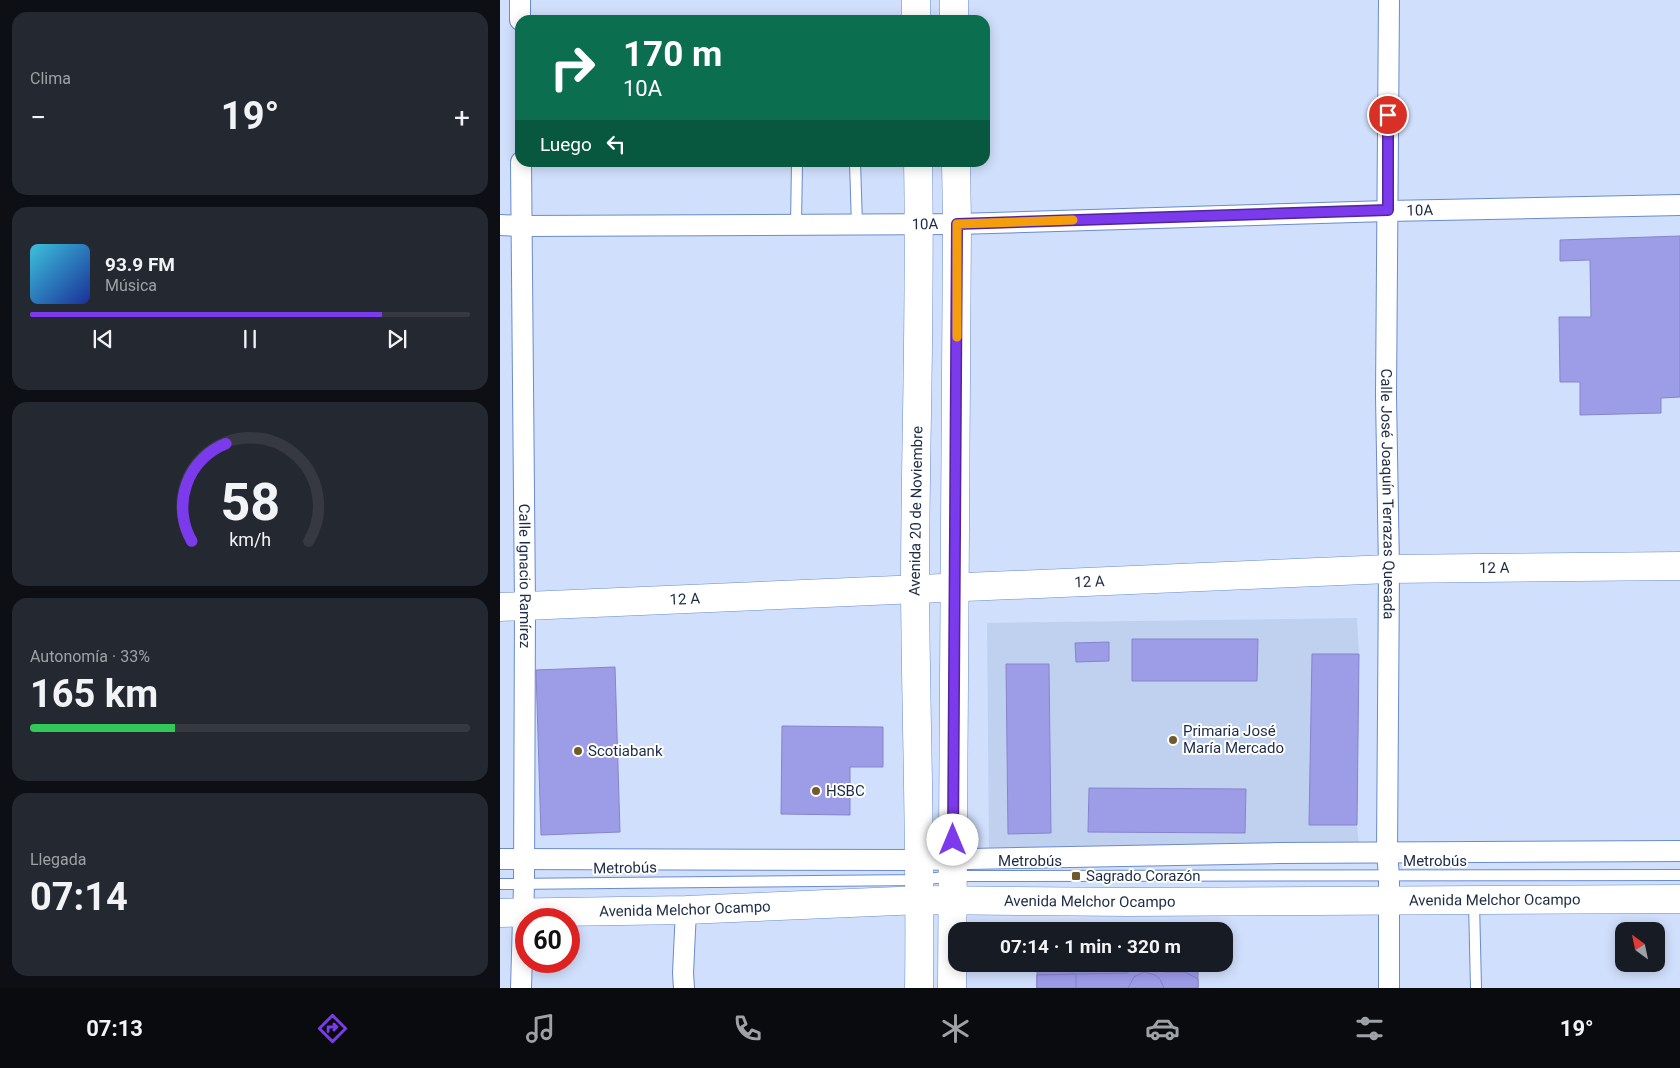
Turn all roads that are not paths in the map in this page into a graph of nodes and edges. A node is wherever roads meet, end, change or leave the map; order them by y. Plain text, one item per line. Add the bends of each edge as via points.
1 (520, 0) edge
2 (916, 0) edge
3 (954, 0) edge
4 (1389, 0) edge
5 (520, 15) edge
6 (916, 15) edge
7 (954, 15) edge
8 (521, 167) edge
9 (797, 167) edge
10 (855, 167) edge
11 (918, 167) edge
12 (956, 167) edge
13 (1680, 205) edge
14 (1388, 210) junction
15 (857, 224) junction
16 (919, 224) junction
17 (957, 224) junction
18 (500, 225) edge
19 (796, 225) junction
20 (521, 226) junction
21 (1680, 566) edge
22 (1389, 569) junction
23 (955, 588) junction
24 (915, 589) junction
25 (513, 606) edge
26 (1680, 851) edge
27 (1387, 853) junction
28 (524, 858) junction
29 (500, 859) edge
30 (1680, 875) edge
31 (952, 878) junction
32 (920, 880) junction
33 (500, 884) edge
34 (524, 884) junction
35 (1389, 889) junction
36 (1680, 899) edge
37 (1474, 900) junction
38 (686, 910) junction
39 (511, 913) edge
40 (521, 988) edge
41 (684, 988) edge
42 (919, 988) edge
43 (952, 988) edge
44 (1389, 988) edge
45 (1476, 988) edge

1 - 5 street
2 - 6 main road
3 - 7 main road
4 - 14 street, Calle José Joaquín Terrazas Quesada
8 - 20 street, Calle Ignacio Ramírez
9 - 19 lane
10 - 15 lane
11 - 16 main road, Avenida 20 de Noviembre
12 - 17 main road
13 - 14 street, 10A
14 - 17 street, 10A
14 - 22 street, Calle José Joaquín Terrazas Quesada via 1386,396
15 - 16 street, 10A
15 - 19 street, 10A
16 - 17 street, 10A
16 - 24 main road, Avenida 20 de Noviembre
17 - 23 main road
18 - 20 street, 10A
19 - 20 street, 10A
20 - 25 street, Calle Ignacio Ramírez
21 - 22 main road, 12 A
22 - 23 main road, 12 A
22 - 27 street, Calle José Joaquín Terrazas Quesada
23 - 24 main road, 12 A
23 - 31 main road
24 - 25 main road, 12 A
24 - 32 main road, Avenida 20 de Noviembre
25 - 28 street, Calle Ignacio Ramírez
26 - 27 street, Avenida Melchor Ocampo
27 - 31 street, Avenida Melchor Ocampo via 1118,855
27 - 35 street, Calle José Joaquín Terrazas Quesada
28 - 29 street, Avenida Melchor Ocampo
28 - 32 street, Avenida Melchor Ocampo
28 - 34 street, Calle Ignacio Ramírez
30 - 35 lane, Metrobús
31 - 32 main road, Avenida Melchor Ocampo
31 - 32 street, Avenida Melchor Ocampo
31 - 35 main road, Avenida Melchor Ocampo via 1128,902
31 - 43 main road
32 - 34 lane, Metrobús
32 - 38 main road, Avenida Melchor Ocampo
32 - 42 main road, Avenida 20 de Noviembre
33 - 34 lane, Metrobús
34 - 39 street, Calle Ignacio Ramírez
35 - 37 main road, Avenida Melchor Ocampo
35 - 44 street, Calle José Joaquín Terrazas Quesada
36 - 37 main road, Avenida Melchor Ocampo
37 - 45 lane
38 - 39 main road, Avenida Melchor Ocampo
38 - 41 street
39 - 40 street, Calle Ignacio Ramírez

